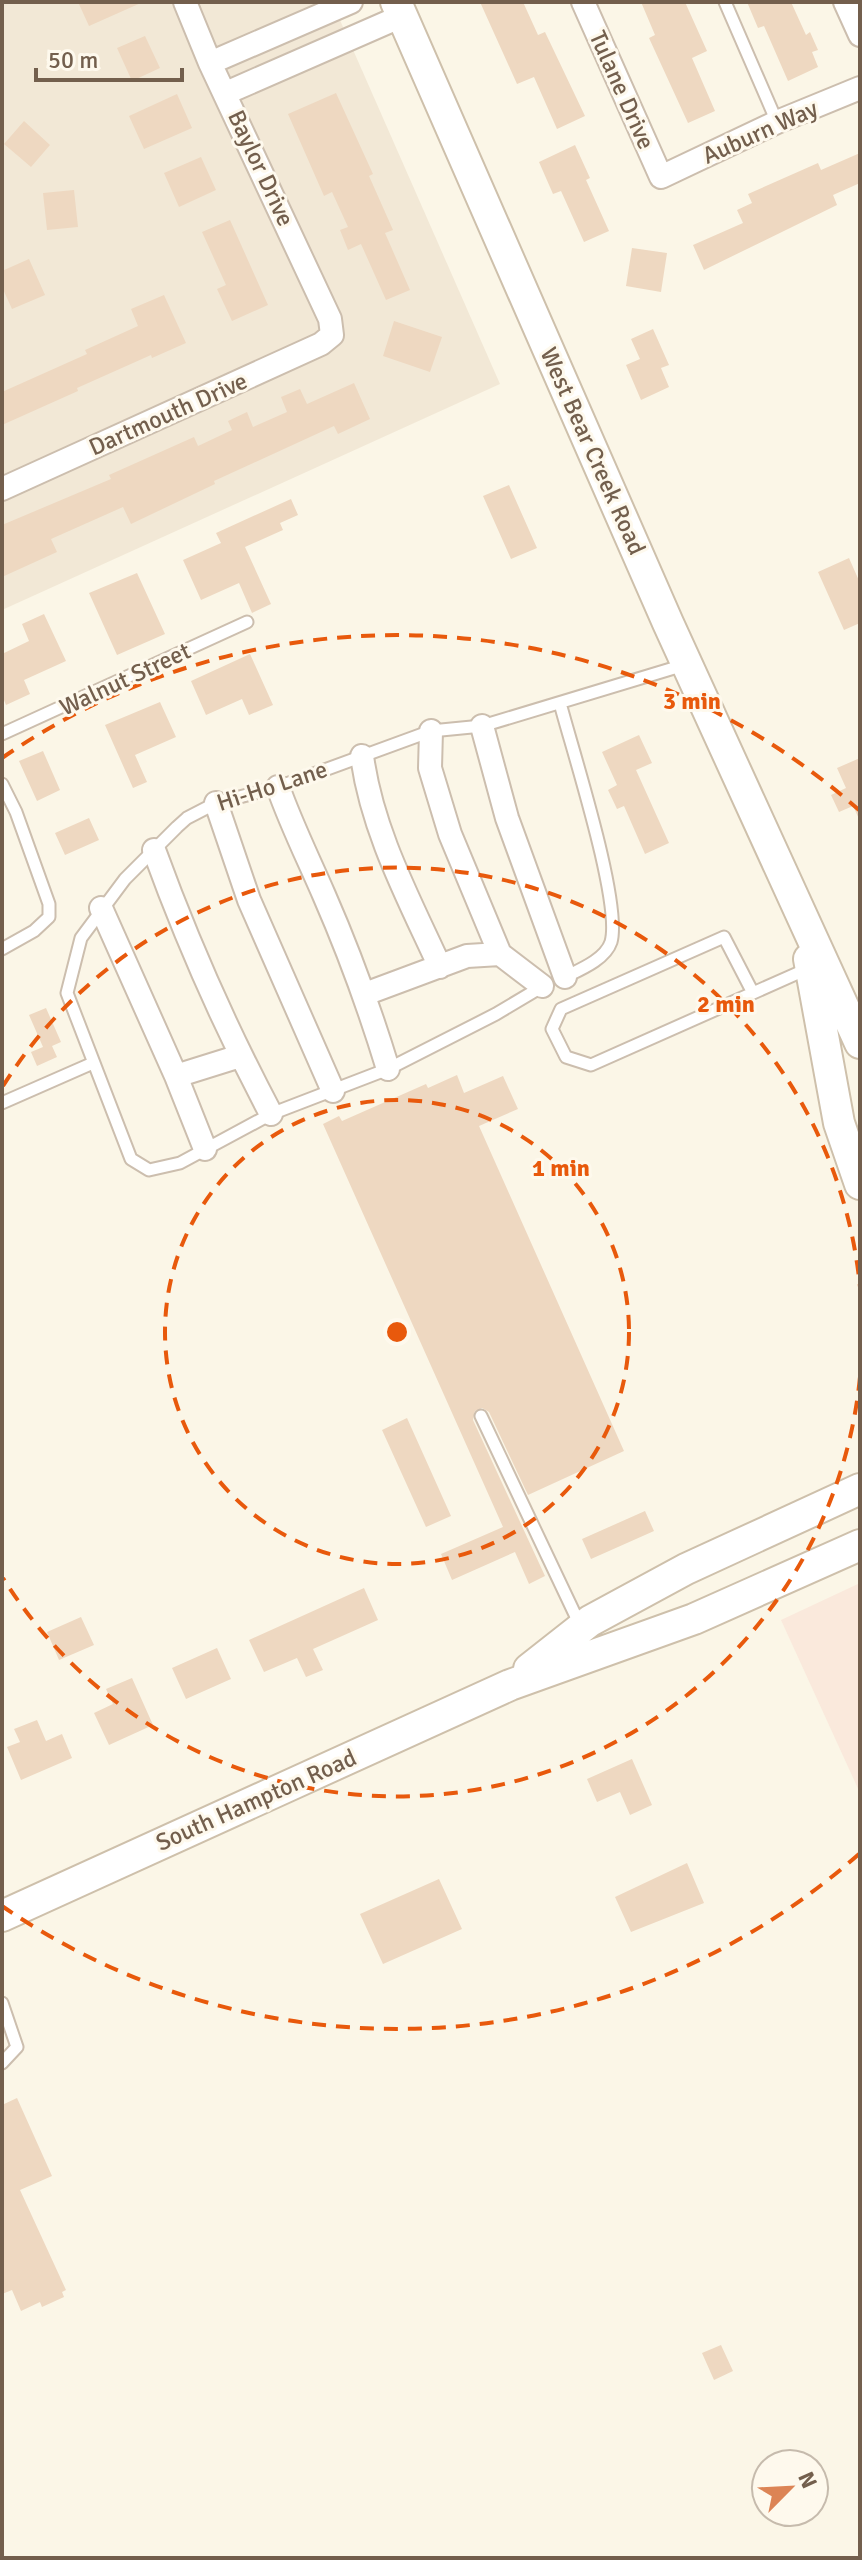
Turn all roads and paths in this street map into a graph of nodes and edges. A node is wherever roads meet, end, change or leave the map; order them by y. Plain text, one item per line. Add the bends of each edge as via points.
1 (185, 2) edge
2 (351, 2) edge
3 (583, 2) edge
4 (725, 2) edge
5 (845, 2) edge
6 (399, 9) edge
7 (860, 35) edge
8 (210, 63) junction
9 (860, 88) edge
10 (226, 93) junction
11 (777, 122) junction
12 (661, 177) joint
13 (332, 335) joint
14 (2, 489) edge
15 (247, 622) dead end
16 (687, 664) junction
17 (560, 703) junction
18 (482, 726) junction
19 (431, 731) junction
20 (2, 734) edge
21 (362, 756) junction
22 (2, 784) edge
23 (278, 787) junction
24 (216, 803) junction
25 (154, 850) junction
26 (794, 899) junction
27 (101, 908) junction
28 (2, 949) edge
29 (500, 954) junction
30 (440, 967) junction
31 (811, 967) junction
32 (565, 977) junction
33 (542, 986) junction
34 (753, 993) junction
35 (365, 994) junction
36 (860, 1043) edge
37 (240, 1056) junction
38 (93, 1063) junction
39 (388, 1069) junction
40 (176, 1076) junction
41 (333, 1091) junction
42 (2, 1103) edge
43 (271, 1114) junction
44 (205, 1149) junction
45 (860, 1184) edge
46 (481, 1416) dead end
47 (860, 1489) edge
48 (860, 1545) edge
49 (582, 1628) junction
50 (510, 1685) junction
51 (2, 1916) edge
52 (2, 2003) edge
53 (2, 2063) edge

1 - 8 street, Baylor Drive
2 - 8 street
3 - 12 street, Tulane Drive
4 - 11 lane
5 - 7 street
6 - 10 street
6 - 16 main road, West Bear Creek Road
8 - 10 street, Baylor Drive
9 - 11 street, Auburn Way
10 - 13 street, Baylor Drive via 330,319
11 - 12 street, Auburn Way
13 - 14 street, Dartmouth Drive
15 - 20 lane, Walnut Street
16 - 17 lane, Hi-Ho Lane
16 - 26 main road, West Bear Creek Road
17 - 18 lane, Hi-Ho Lane
17 - 32 lane via 613,920 610,944 600,957
18 - 19 lane, Hi-Ho Lane
18 - 32 street via 507,818
19 - 21 lane, Hi-Ho Lane
19 - 29 street via 430,768 450,834
21 - 23 lane, Hi-Ho Lane
21 - 30 street via 366,788 384,842
22 - 28 lane via 49,904 49,917
23 - 24 lane, Hi-Ho Lane
23 - 35 street
24 - 25 lane, Hi-Ho Lane via 187,818
24 - 41 street via 249,900
25 - 27 lane, Hi-Ho Lane
25 - 37 street
26 - 31 main road, West Bear Creek Road
26 - 36 main road, West Bear Creek Road
27 - 38 lane, Hi-Ho Lane via 81,938 67,993
27 - 40 street
29 - 30 street via 467,956
29 - 33 street
30 - 35 street
31 - 34 lane
31 - 45 main road, West Bear Creek Road via 839,1123
32 - 33 lane
33 - 39 lane
34 - 34 lane via 591,1065 566,1057 552,1029 561,1009 724,937
35 - 39 street
37 - 40 street
37 - 43 street
38 - 42 lane
38 - 44 lane, Hi-Ho Lane via 131,1159 149,1170 180,1163
39 - 41 lane
40 - 44 street
41 - 43 lane
43 - 44 lane
46 - 49 lane
47 - 49 main road, South Hampton Road via 686,1569
48 - 50 main road, South Hampton Road via 694,1619
49 - 50 main road, South Hampton Road
50 - 51 main road, South Hampton Road
52 - 53 lane via 17,2047

